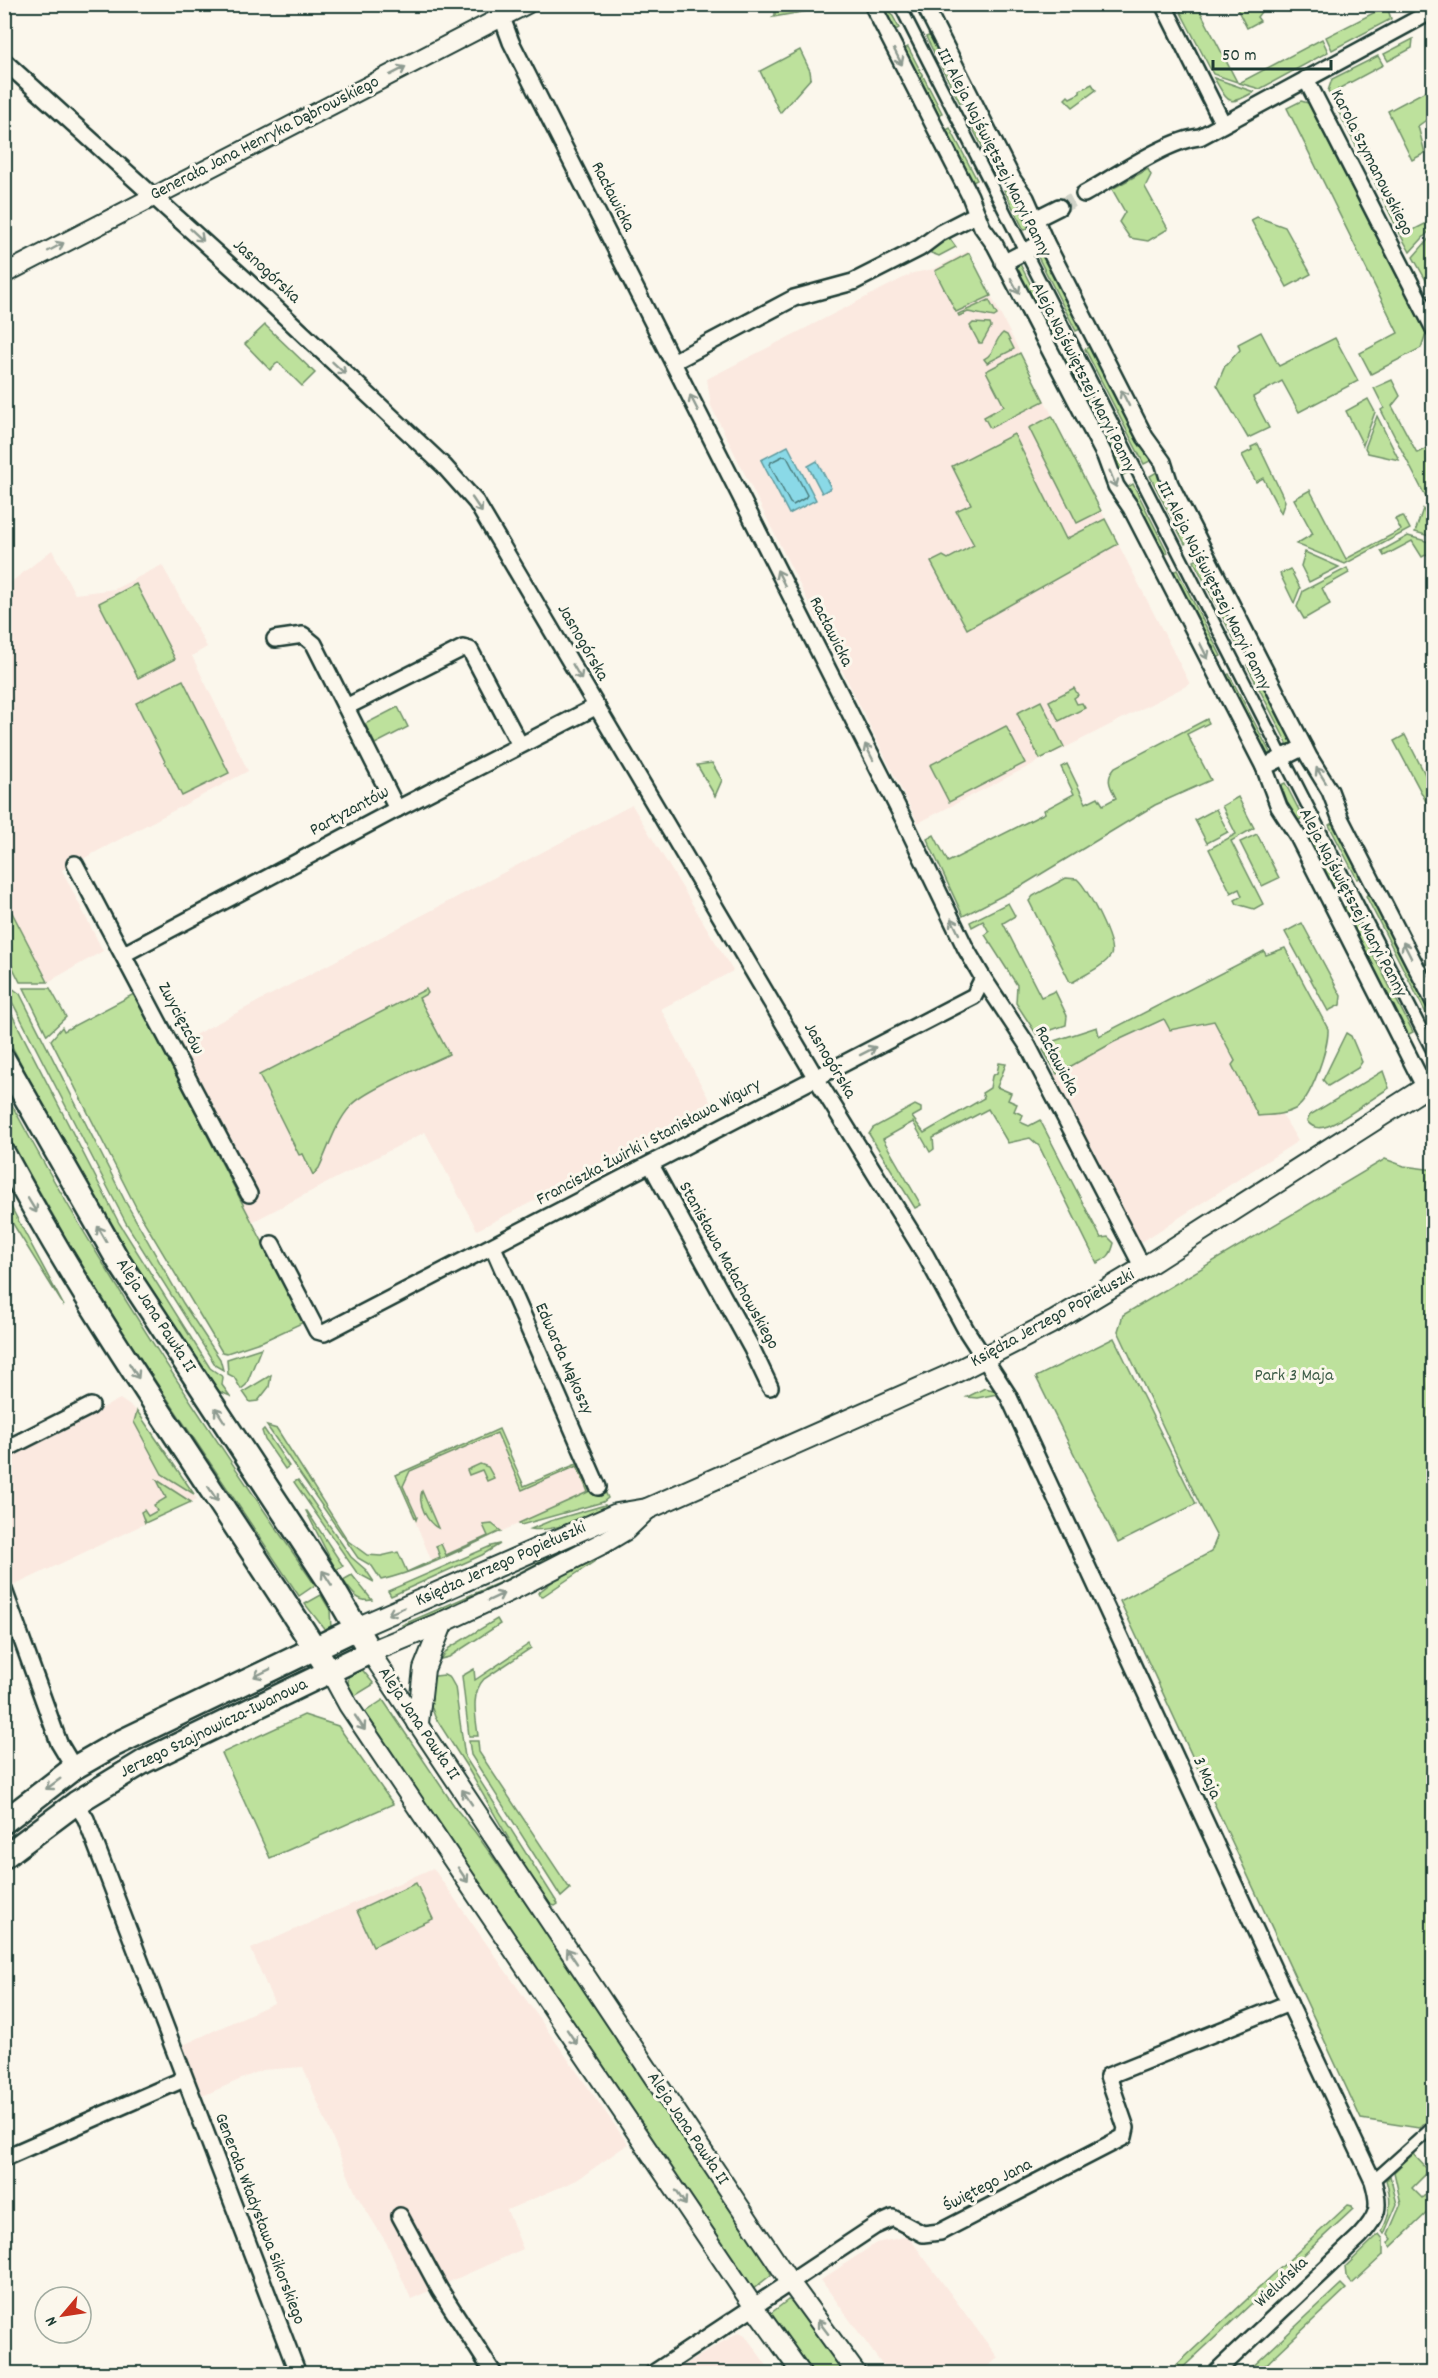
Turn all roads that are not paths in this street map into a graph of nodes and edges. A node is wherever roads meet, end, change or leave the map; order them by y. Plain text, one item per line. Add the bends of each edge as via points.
1 (527, 4) edge
2 (872, 4) edge
3 (899, 4) edge
4 (924, 4) edge
5 (1163, 4) edge
6 (1434, 10) edge
7 (500, 11) edge
8 (4, 61) edge
9 (1306, 79) junction
10 (1223, 124) junction
11 (1084, 194) tunnel mouth
12 (153, 196) junction
13 (1059, 207) tunnel mouth
14 (977, 214) junction
15 (1035, 219) junction
16 (1045, 241) junction
17 (1025, 252) junction
18 (1003, 263) junction
19 (4, 274) edge
20 (1434, 329) edge
21 (673, 362) junction
22 (275, 639) dead end
23 (597, 706) junction
24 (346, 707) junction
25 (520, 745) junction
26 (1304, 747) junction
27 (1283, 758) junction
28 (1264, 768) junction
29 (397, 809) junction
30 (75, 864) dead end
31 (124, 954) junction
32 (983, 978) junction
33 (1434, 1002) edge
34 (1434, 1054) edge
35 (4, 1060) edge
36 (816, 1078) junction
37 (1429, 1085) edge
38 (4, 1154) edge
39 (651, 1165) junction
40 (249, 1194) dead end
41 (272, 1244) dead end
42 (493, 1247) junction
43 (1143, 1268) junction
44 (984, 1359) junction
45 (770, 1387) dead end
46 (92, 1406) dead end
47 (4, 1450) edge
48 (598, 1487) dead end
49 (647, 1509) junction
50 (4, 1590) edge
51 (443, 1622) junction
52 (357, 1628) junction
53 (314, 1648) junction
54 (370, 1652) junction
55 (330, 1672) junction
56 (418, 1723) junction
57 (74, 1768) junction
58 (76, 1803) junction
59 (4, 1822) edge
60 (4, 1857) edge
61 (1289, 2004) junction
62 (184, 2079) junction
63 (1434, 2126) edge
64 (4, 2158) edge
65 (1374, 2181) junction
66 (399, 2216) dead end
67 (1376, 2218) joint
68 (790, 2282) junction
69 (754, 2307) junction
70 (298, 2373) edge
71 (494, 2373) edge
72 (652, 2373) edge
73 (802, 2373) edge
74 (857, 2373) edge
75 (1214, 2373) edge

1 - 7 street, Generała Jana Henryka Dąbrowskiego
2 -> 14 street, Aleja Najświętszej Maryi Panny
3 - 17 street, III Aleja Najświętszej Maryi Panny
4 - 15 street, Aleja Najświętszej Maryi Panny
5 - 10 street
6 - 9 street
12 -> 7 street, Generała Jana Henryka Dąbrowskiego
7 - 21 street, Racławicka via 511,42
8 - 12 street, Jasnogórska
9 - 10 street
9 - 20 street, Karola Szymanowskiego
10 - 11 street via 1150,157
19 -> 12 street, Generała Jana Henryka Dąbrowskiego
12 -> 23 street, Jasnogórska via 462,485 489,522
13 - 15 street
14 - 18 street, Aleja Najświętszej Maryi Panny
14 - 21 street via 853,282 794,298
15 - 16 street, Aleja Najświętszej Maryi Panny
16 - 17 street
26 -> 16 street, Aleja Najświętszej Maryi Panny via 1170,484 1163,462 1145,437
17 - 18 street
17 - 27 street, III Aleja Najświętszej Maryi Panny
18 -> 28 street, Aleja Najświętszej Maryi Panny
32 -> 21 street, Racławicka
22 - 24 street via 308,637
23 - 25 street, Partyzantów
23 - 36 street, Jasnogórska
24 - 25 street via 467,648
24 - 29 street
25 - 29 street, Partyzantów
26 - 27 street
33 -> 26 street, Aleja Najświętszej Maryi Panny via 1330,791
27 - 28 street
27 - 34 street, III Aleja Najświętszej Maryi Panny
28 - 37 street, Aleja Najświętszej Maryi Panny via 1279,807 1298,835
29 - 31 street, Partyzantów
30 - 31 street, Zwycięzców
31 - 40 street, Zwycięzców
36 -> 32 street, Franciszka Żwirki i Stanisława Wigury via 974,996
32 - 43 street, Racławicka via 1028,1046
52 -> 35 main road, Aleja Jana Pawła II via 119,1263
36 - 39 street, Franciszka Żwirki i Stanisława Wigury
36 - 44 street, Jasnogórska via 926,1256
37 - 43 main road, Księdza Jerzego Popiełuszki
38 -> 53 main road via 123,1354
39 - 42 street, Franciszka Żwirki i Stanisława Wigury
39 - 45 street, Stanisława Małachowskiego
41 - 42 street, Franciszka Żwirki i Stanisława Wigury via 317,1331 324,1333
42 - 48 street, Edwarda Mąkoszy
43 - 44 main road, Księdza Jerzego Popiełuszki
44 - 49 main road, Księdza Jerzego Popiełuszki
44 - 61 street, 3 Maja via 1008,1395
46 - 47 street
51 -> 49 main road, Księdza Jerzego Popiełuszki via 604,1542 625,1530
49 -> 52 main road, Księdza Jerzego Popiełuszki via 617,1514
50 - 57 street via 59,1743
51 - 54 main road, Księdza Jerzego Popiełuszki
51 - 56 main road via 424,1668
52 - 53 main road, Jerzego Szajnowicza-Iwanowa
52 - 54 main road, Aleja Jana Pawła II
53 - 55 main road
53 -> 57 main road, Jerzego Szajnowicza-Iwanowa
54 - 55 main road, Jerzego Szajnowicza-Iwanowa
54 - 56 street, Aleja Jana Pawła II
55 - 58 main road, Jerzego Szajnowicza-Iwanowa via 180,1743
55 -> 69 street via 348,1705
68 -> 56 street, Aleja Jana Pawła II
57 -> 59 main road, Jerzego Szajnowicza-Iwanowa
58 - 60 main road, Jerzego Szajnowicza-Iwanowa
58 - 62 street, Generała Władysława Sikorskiego via 86,1819
61 - 65 street, 3 Maja
61 - 68 street, Świętego Jana via 1108,2076 1126,2128 1124,2137 940,2232 923,2234 893,2218 874,2226
62 - 64 street
62 - 70 street, Generała Władysława Sikorskiego
63 - 65 street
65 - 67 street, 3 Maja via 1378,2199
66 - 71 street via 452,2310
67 - 75 street, Wieluńska
68 - 69 street, Świętego Jana
74 -> 68 street, Aleja Jana Pawła II
69 - 72 street, Świętego Jana
69 - 73 street

